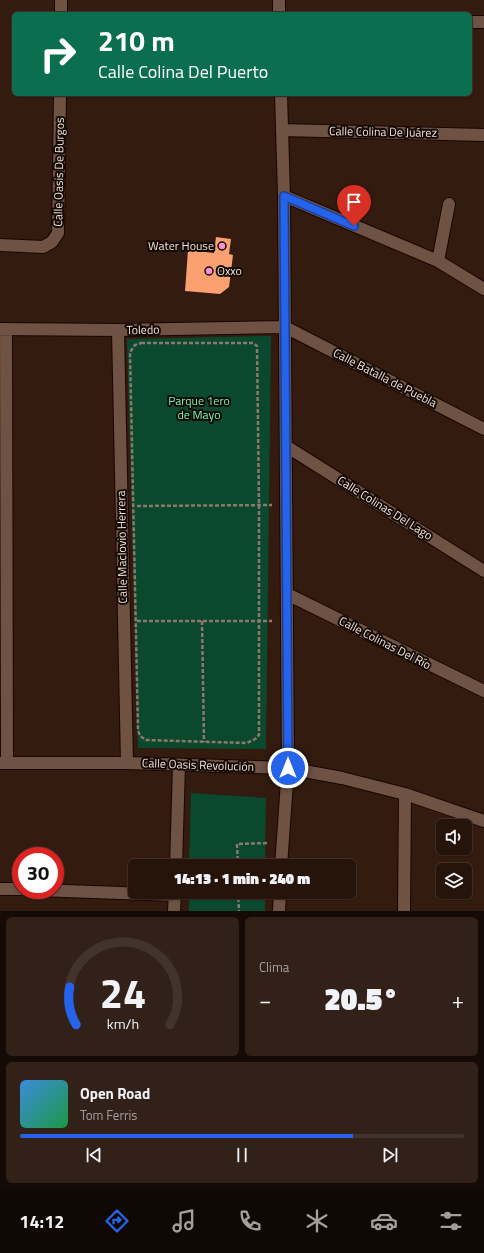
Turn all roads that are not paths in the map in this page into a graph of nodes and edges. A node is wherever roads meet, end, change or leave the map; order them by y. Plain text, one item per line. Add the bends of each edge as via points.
1 (61, 0) edge
2 (279, 0) edge
3 (61, 12) edge
4 (279, 12) edge
5 (472, 22) edge
6 (484, 22) edge
7 (60, 96) edge
8 (281, 96) edge
9 (282, 130) junction
10 (484, 135) edge
11 (284, 196) junction
12 (449, 204) dead end
13 (0, 245) edge
14 (438, 261) junction
15 (484, 288) edge
16 (285, 327) junction
17 (3, 329) edge
18 (118, 330) junction
19 (484, 429) edge
20 (286, 446) junction
21 (484, 570) edge
22 (287, 594) junction
23 (484, 691) edge
24 (3, 763) edge
25 (127, 763) junction
26 (179, 765) junction
27 (288, 768) junction
28 (405, 794) junction
29 (484, 821) edge
30 (176, 859) edge
31 (281, 859) edge
32 (0, 888) edge
33 (12, 889) edge
34 (64, 891) edge
35 (128, 893) edge
36 (175, 899) edge
37 (280, 899) edge
38 (174, 911) edge
39 (280, 911) edge
40 (404, 911) edge

1 - 3 street
2 - 4 street
5 - 6 street
7 - 13 street, Calle Oasis De Burgos via 58,233 52,242 43,247
8 - 9 street
9 - 10 street, Calle Colina De Juárez
9 - 11 street
11 - 14 street
11 - 16 street
12 - 14 street
14 - 15 street
16 - 18 street, Toledo
16 - 19 street, Calle Batalla de Puebla
16 - 20 street
17 - 18 street, Toledo
17 - 24 street
18 - 25 street, Calle Maclovio Herrera via 127,506 123,620
20 - 21 street, Calle Colinas Del Lago
20 - 22 street
22 - 23 street, Calle Colinas Del Río
22 - 27 street
24 - 25 street, Calle Oasis Revolución
25 - 26 street, Calle Oasis Revolución
26 - 27 street, Calle Oasis Revolución
26 - 30 street
27 - 28 street, Calle Oasis Revolución
27 - 31 street
28 - 29 street, Calle Oasis Revolución
28 - 40 street
32 - 33 street
34 - 35 street
36 - 38 street
37 - 39 street

